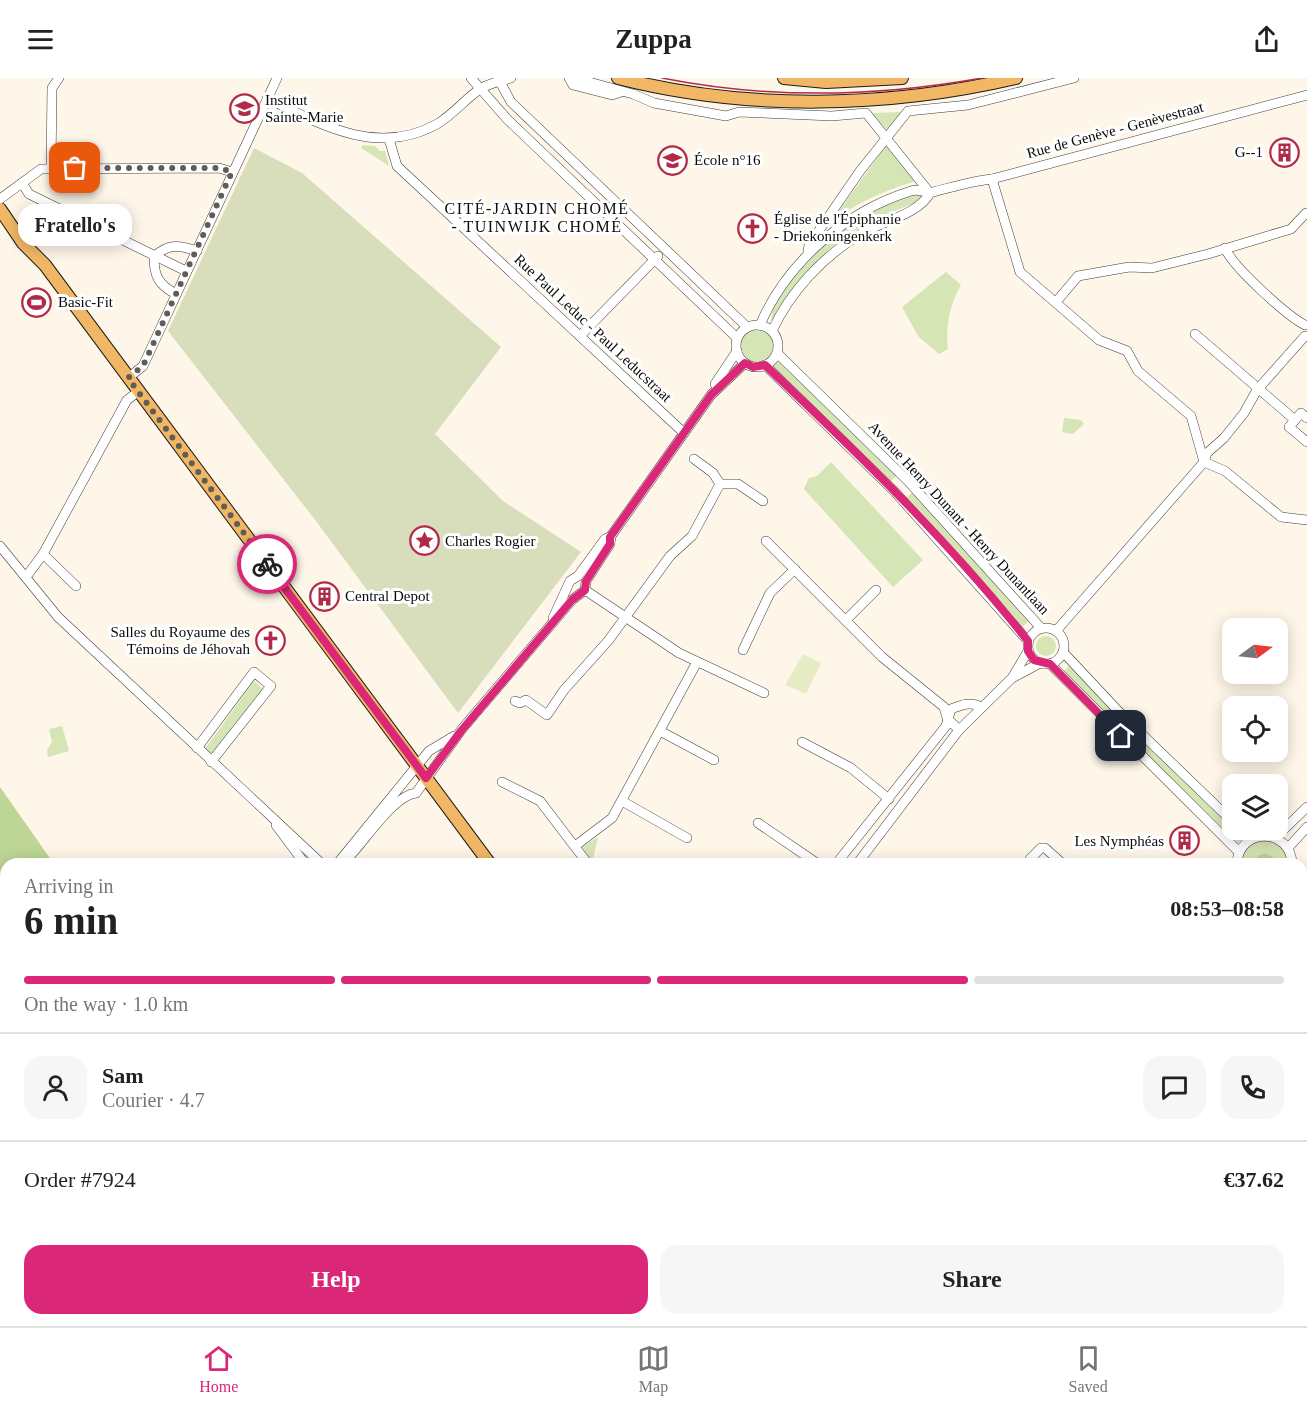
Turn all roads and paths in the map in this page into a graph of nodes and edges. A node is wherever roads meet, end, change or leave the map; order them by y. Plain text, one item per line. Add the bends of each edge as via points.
1 (58, 78) edge
2 (277, 78) edge
3 (471, 78) edge
4 (511, 78) edge
5 (569, 78) edge
6 (574, 78) edge
7 (618, 78) edge
8 (784, 78) edge
9 (902, 78) edge
10 (1016, 78) edge
11 (1074, 78) edge
12 (500, 79) edge
13 (481, 88) junction
14 (623, 92) junction
15 (1307, 95) edge
16 (267, 98) junction
17 (886, 137) junction
18 (389, 139) junction
19 (51, 168) junction
20 (232, 172) junction
21 (992, 179) junction
22 (22, 183) junction
23 (930, 193) junction
24 (0, 199) edge
25 (0, 204) edge
26 (0, 209) edge
27 (1306, 213) edge
28 (1225, 248) junction
29 (665, 250) junction
30 (33, 251) junction
31 (196, 251) junction
32 (807, 254) junction
33 (154, 257) junction
34 (655, 259) junction
35 (186, 271) junction
36 (176, 294) junction
37 (1056, 302) junction
38 (1306, 324) edge
39 (760, 325) junction
40 (747, 327) junction
41 (772, 331) junction
42 (1195, 334) dead end
43 (580, 336) junction
44 (1306, 337) edge
45 (737, 338) junction
46 (737, 351) junction
47 (777, 353) junction
48 (745, 363) junction
49 (765, 365) junction
50 (128, 378) junction
51 (1257, 390) junction
52 (139, 391) junction
53 (711, 395) junction
54 (1307, 418) edge
55 (1295, 420) junction
56 (684, 433) junction
57 (1307, 442) edge
58 (694, 459) dead end
59 (1204, 462) junction
60 (720, 484) junction
61 (764, 501) dead end
62 (1307, 520) edge
63 (766, 541) dead end
64 (0, 546) edge
65 (43, 554) junction
66 (795, 569) junction
67 (26, 577) junction
68 (582, 585) junction
69 (76, 586) dead end
70 (569, 587) junction
71 (876, 590) dead end
72 (626, 616) junction
73 (846, 620) junction
74 (548, 628) junction
75 (1041, 628) junction
76 (1056, 631) junction
77 (1028, 646) junction
78 (743, 650) dead end
79 (1063, 652) junction
80 (697, 662) junction
81 (1045, 664) junction
82 (1012, 678) junction
83 (764, 693) dead end
84 (515, 701) dead end
85 (981, 707) junction
86 (947, 718) junction
87 (959, 730) junction
88 (461, 731) junction
89 (660, 731) junction
90 (802, 742) dead end
91 (197, 748) junction
92 (714, 760) dead end
93 (211, 762) junction
94 (417, 766) junction
95 (426, 778) junction
96 (502, 782) dead end
97 (889, 799) junction
98 (622, 801) junction
99 (1307, 807) edge
100 (1222, 811) edge
101 (275, 822) junction
102 (758, 823) dead end
103 (1288, 825) edge
104 (1307, 827) edge
105 (877, 834) junction
106 (687, 838) dead end
107 (1250, 840) edge
108 (1279, 840) edge
109 (575, 846) junction
110 (1288, 848) junction
111 (1239, 852) junction
112 (301, 858) edge
113 (315, 858) edge
114 (342, 858) edge
115 (347, 858) edge
116 (486, 858) edge
117 (584, 858) edge
118 (809, 858) edge
119 (841, 858) edge
120 (854, 858) edge
121 (861, 858) edge
122 (1031, 858) edge
123 (1056, 858) edge
124 (1238, 858) edge
125 (1290, 858) edge

1 - 19 street via 52,88
2 - 16 street
3 - 13 street
4 - 12 street
5 - 14 street via 573,85 583,88 612,95
6 - 14 street
7 - 10 main road via 670,91 722,97 825,101 930,94
8 - 9 main road via 826,82
11 - 17 street, Rue de Genève - Genèvestraat via 968,105 908,111
12 - 13 street
12 - 29 street via 511,102
13 - 18 street via 437,123
13 - 34 street via 507,119
14 - 17 street via 654,103 726,116 739,112 832,116 866,113
15 - 21 street, Rue de Genève - Genèvestraat
16 - 18 street via 345,134
16 - 20 street
17 - 23 street
17 - 32 street, Rue de Genève - Genèvestraat via 809,245
18 - 43 street, Rue Paul Leduc - Paul Leducstraat via 397,166
19 - 20 street via 219,168
19 - 22 street via 41,169
20 - 31 street
21 - 23 street, Rue de Genève - Genèvestraat
21 - 37 street via 1016,265
22 - 24 street
22 - 33 street via 29,194
23 - 32 street, Rue de Genève - Genèvestraat via 910,191 858,216
23 - 41 street, Rue de Genève - Genèvestraat via 924,204 860,234 823,262 778,316
25 - 30 main road via 9,211
26 - 30 main road
27 - 28 street via 1291,228
28 - 37 street via 1152,268 1129,267 1078,276
28 - 38 street via 1245,275
29 - 34 street
29 - 40 street
30 - 50 main road
31 - 33 street via 180,245
31 - 35 street
32 - 39 street, Rue de Genève - Genèvestraat via 775,296
33 - 35 street
33 - 36 street via 156,277
34 - 43 street
34 - 45 street
35 - 36 street
36 - 50 street via 143,366
37 - 59 street via 1099,340 1126,351 1138,371 1191,416
38 - 44 street
39 - 40 street
39 - 41 street
40 - 45 street
41 - 47 street via 778,342
42 - 51 street
43 - 56 street, Rue Paul Leduc - Paul Leducstraat
44 - 51 street
45 - 46 street
46 - 48 street
46 - 53 street
47 - 49 street
47 - 75 street, Avenue Henry Dunant - Henry Dunantlaan via 907,480
48 - 49 street via 753,367
48 - 53 street
49 - 77 street, Avenue Henry Dunant - Henry Dunantlaan via 895,492
50 - 52 main road
51 - 55 street
51 - 59 street via 1244,413 1207,453
52 - 65 street via 127,400
52 - 94 main road
53 - 56 street
54 - 55 street via 1301,413
55 - 57 street via 1289,427
56 - 68 street via 610,537 604,539
58 - 60 street via 713,472
59 - 62 street via 1226,471 1281,517
59 - 76 street
60 - 61 street via 738,484
60 - 72 street via 692,536 670,556
63 - 66 street
64 - 67 street
65 - 67 street
65 - 69 street
66 - 73 street
66 - 78 street via 770,593
67 - 91 street via 58,617
68 - 70 street via 573,592
68 - 70 street via 572,578
68 - 72 street
68 - 74 street
70 - 74 street
71 - 73 street
72 - 80 street
72 - 84 street via 547,715 526,700
73 - 86 street via 882,657 944,707
74 - 88 street
75 - 76 street, Avenue Henry Dunant - Henry Dunantlaan
75 - 77 street, Avenue Henry Dunant - Henry Dunantlaan
76 - 79 street, Avenue Henry Dunant - Henry Dunantlaan via 1064,642
77 - 81 street, Avenue Henry Dunant - Henry Dunantlaan via 1034,660
77 - 82 street
79 - 81 street via 1058,660
79 - 100 street, Avenue Henry Dunant - Henry Dunantlaan
80 - 83 street
80 - 89 street
81 - 82 street
81 - 111 street, Avenue Henry Dunant - Henry Dunantlaan
82 - 85 street
85 - 86 street via 964,704 951,709
85 - 87 street
86 - 87 street
86 - 97 street via 946,726
87 - 105 street
88 - 94 street via 434,746
88 - 95 street
89 - 92 street
89 - 98 street
90 - 97 street via 851,768
91 - 93 street
91 - 93 street via 254,672 271,686
93 - 101 street
94 - 95 main road
94 - 114 street
95 - 115 street
95 - 116 main road
96 - 109 street via 540,801
97 - 119 street
98 - 106 street
98 - 109 street via 612,818
99 - 103 street
101 - 112 street
101 - 113 street
102 - 118 street
104 - 110 street
105 - 120 street
105 - 121 street
107 - 111 street
108 - 110 street
109 - 117 street
110 - 125 street
111 - 124 street
122 - 123 street via 1045,848

